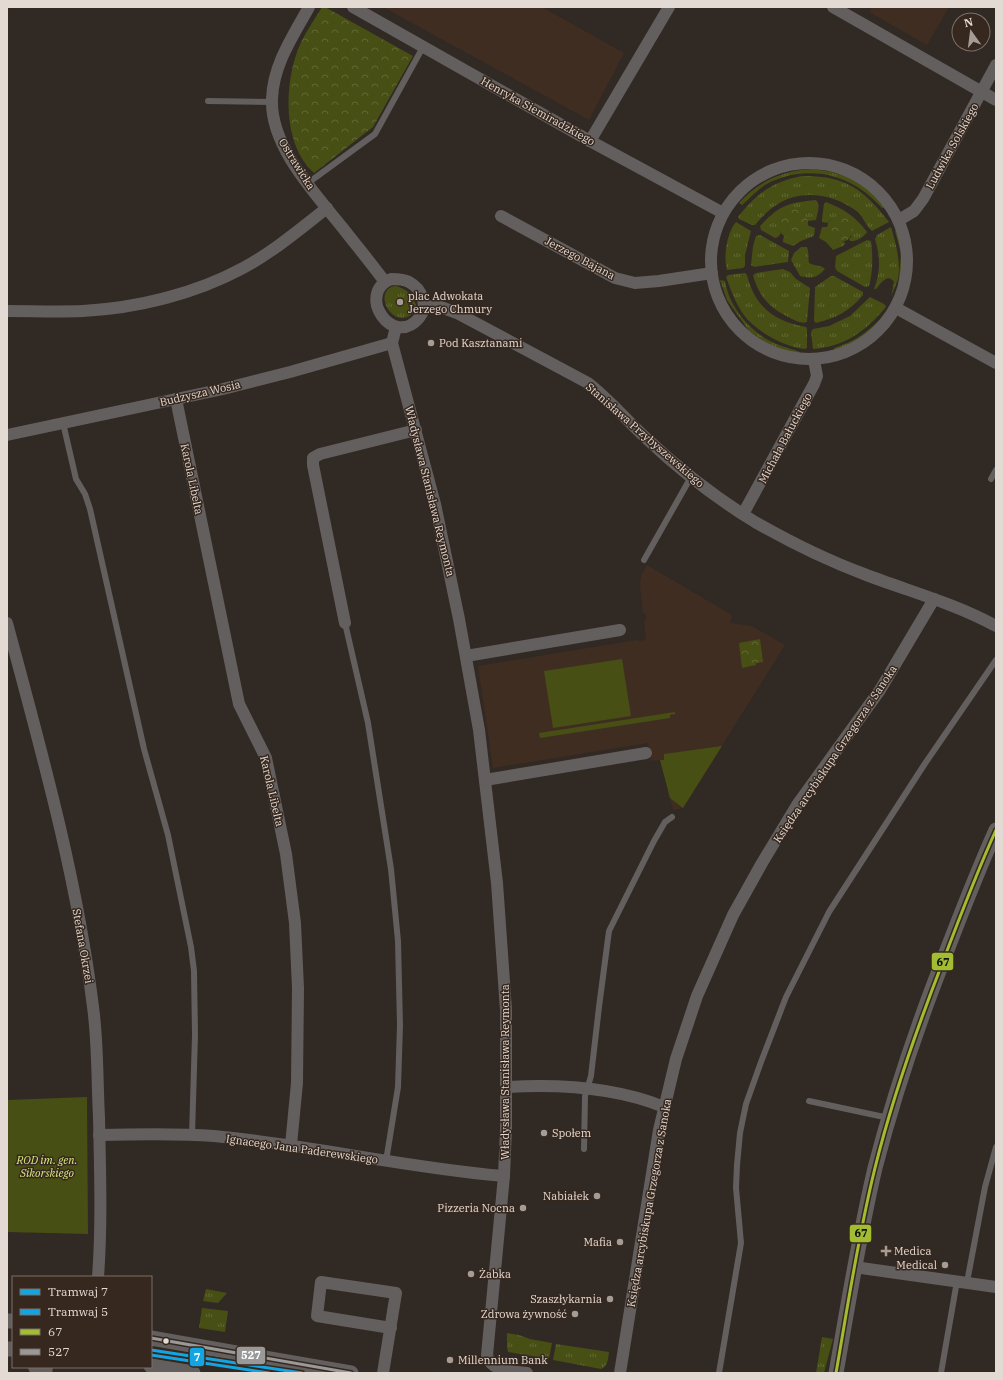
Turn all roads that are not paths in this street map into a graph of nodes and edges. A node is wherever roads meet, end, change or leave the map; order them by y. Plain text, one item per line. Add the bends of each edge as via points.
1 (309, 7) edge
2 (353, 7) edge
3 (669, 7) edge
4 (833, 7) edge
5 (423, 47) junction
6 (996, 65) edge
7 (981, 92) junction
8 (996, 100) edge
9 (208, 101) dead end
10 (272, 102) junction
11 (590, 141) junction
12 (308, 183) junction
13 (327, 208) junction
14 (723, 213) junction
15 (501, 216) dead end
16 (899, 220) junction
17 (712, 273) junction
18 (385, 282) junction
19 (424, 306) junction
20 (896, 308) junction
21 (7, 311) edge
22 (396, 327) junction
23 (392, 343) junction
24 (814, 360) junction
25 (995, 360) edge
26 (176, 399) junction
27 (63, 423) junction
28 (416, 430) junction
29 (7, 434) edge
30 (996, 470) edge
31 (691, 477) junction
32 (991, 479) dead end
33 (743, 514) junction
34 (644, 560) dead end
35 (934, 599) junction
36 (7, 623) edge
37 (345, 623) joint
38 (996, 626) edge
39 (620, 630) dead end
40 (466, 656) junction
41 (996, 660) edge
42 (646, 753) dead end
43 (485, 780) junction
44 (672, 817) dead end
45 (996, 830) edge
46 (992, 852) edge
47 (507, 1087) junction
48 (588, 1089) junction
49 (809, 1101) dead end
50 (664, 1107) junction
51 (889, 1118) junction
52 (99, 1135) junction
53 (192, 1135) junction
54 (291, 1145) junction
55 (996, 1147) edge
56 (584, 1149) dead end
57 (386, 1160) junction
58 (504, 1176) junction
59 (854, 1267) junction
60 (98, 1276) edge
61 (962, 1282) junction
62 (996, 1287) edge
63 (391, 1328) junction
64 (152, 1338) edge
65 (152, 1366) edge
66 (193, 1373) edge
67 (351, 1373) edge
68 (383, 1373) edge
69 (528, 1373) edge
70 (620, 1373) edge
71 (719, 1373) edge
72 (836, 1373) edge
73 (941, 1373) edge

1 - 10 street, Ostrawicka via 280,60
2 - 5 street, Henryka Siemiradzkiego
3 - 11 street
4 - 7 street
5 - 11 street, Henryka Siemiradzkiego
5 - 12 lane via 375,134
6 - 7 street, Ludwika Solskiego
7 - 8 street
7 - 16 street, Ludwika Solskiego via 923,199 914,211
9 - 10 lane
10 - 12 street, Ostrawicka via 274,122 281,141
11 - 14 street, Henryka Siemiradzkiego
12 - 13 street, Ostrawicka
13 - 18 street, Ostrawicka
13 - 21 street via 244,267 181,293 136,304 84,311
14 - 16 street via 734,197 765,173 803,163 842,168 866,181 889,203
14 - 17 street via 713,242
15 - 17 street, Jerzego Bajana via 615,278 635,283
16 - 20 street via 904,234 908,264 902,294
17 - 24 street via 715,291 722,308 746,336 778,355
18 - 19 street via 397,279 409,282 422,294
18 - 22 street via 379,287 376,295 378,307 387,323
19 - 22 street via 421,316 412,325
19 - 31 street, Stanisława Przybyszewskiego via 438,306 457,313 588,384 601,393 649,441
20 - 24 street via 870,339 853,350 834,357
20 - 25 street
22 - 23 street, Władysława Stanisława Reymonta
23 - 26 street, Budzysza Wosia via 256,381
23 - 28 street, Władysława Stanisława Reymonta
24 - 33 street, Michała Bałuckiego via 817,376 814,384
26 - 27 street, Budzysza Wosia
26 - 54 street, Karola Libelta via 238,704 266,758 286,854 298,988 297,1075
27 - 29 street, Budzysza Wosia
27 - 53 lane via 76,479 90,509 144,749 168,835 190,940 194,971
28 - 37 street via 320,454 313,458
28 - 40 street, Władysława Stanisława Reymonta via 442,533
30 - 32 lane
31 - 33 street, Stanisława Przybyszewskiego
31 - 34 lane
33 - 35 street, Stanisława Przybyszewskiego via 841,565
35 - 38 street, Stanisława Przybyszewskiego
35 - 50 street, Księdza arcybiskupa Grzegorza z Sanoka via 871,704 797,805 733,915 690,1014
36 - 52 street, Stefana Okrzei via 59,823 86,961 96,1031
37 - 57 lane via 368,723 391,869 398,941 398,1088
39 - 40 street
40 - 43 street, Władysława Stanisława Reymonta
41 - 71 lane via 924,765 829,912 786,997 746,1104 740,1133 736,1188 741,1243
42 - 43 street
43 - 47 street, Władysława Stanisława Reymonta via 499,908 506,1010
44 - 48 lane via 665,822 654,841 609,931
45 - 46 street
46 - 51 street via 954,931 918,1028
47 - 48 street via 550,1086
47 - 58 street, Władysława Stanisława Reymonta
48 - 50 street via 650,1101
48 - 56 lane via 585,1096
49 - 51 lane
50 - 70 street, Księdza arcybiskupa Grzegorza z Sanoka
51 - 59 street
52 - 53 street, Ignacego Jana Paderewskiego
52 - 60 street, Stefana Okrzei via 101,1209
53 - 54 street, Ignacego Jana Paderewskiego
54 - 57 street, Ignacego Jana Paderewskiego
55 - 61 lane
57 - 58 street, Ignacego Jana Paderewskiego
58 - 69 street, Władysława Stanisława Reymonta via 487,1355 494,1368
59 - 61 street
59 - 72 street
61 - 62 street
61 - 73 lane
63 - 63 street via 396,1293 321,1282 316,1316
63 - 68 street
64 - 67 street
65 - 66 street

